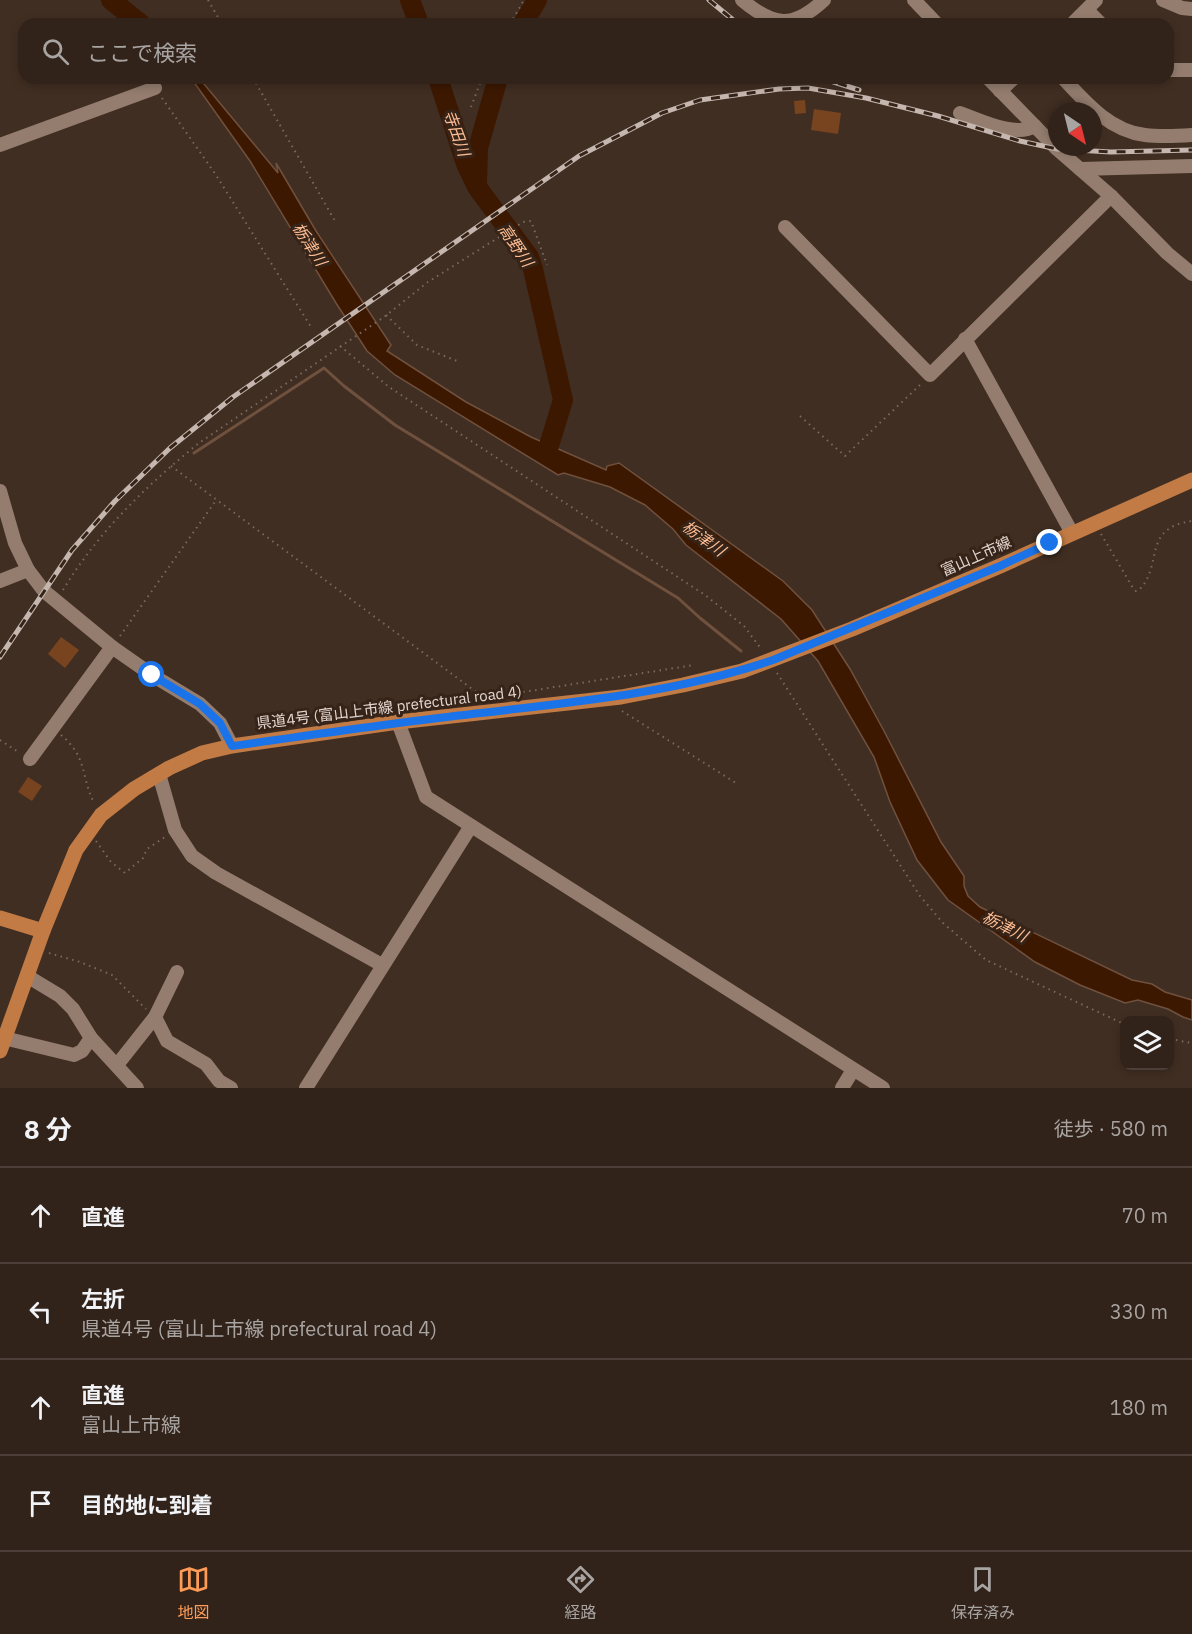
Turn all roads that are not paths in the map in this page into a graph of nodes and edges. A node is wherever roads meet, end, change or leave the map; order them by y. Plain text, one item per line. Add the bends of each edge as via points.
1 (742, 0) edge
2 (824, 0) edge
3 (914, 0) edge
4 (1163, 0) edge
5 (1091, 5) edge
6 (1192, 9) edge
7 (770, 18) edge
8 (802, 18) edge
9 (931, 18) edge
10 (1078, 18) edge
11 (1174, 70) edge
12 (1192, 70) edge
13 (994, 84) edge
14 (1008, 84) edge
15 (1070, 84) edge
16 (155, 88) road end
17 (1000, 91) junction
18 (960, 113) dead end
19 (1035, 126) junction
20 (1192, 135) edge
21 (0, 145) edge
22 (1192, 166) edge
23 (1080, 170) junction
24 (1111, 196) junction
25 (785, 227) dead end
26 (1192, 274) edge
27 (965, 339) junction
28 (1192, 480) edge
29 (0, 491) edge
30 (1072, 533) junction
31 (28, 570) junction
32 (0, 581) edge
33 (112, 647) junction
34 (773, 660) joint
35 (398, 722) junction
36 (232, 746) junction
37 (30, 759) road end
38 (159, 774) junction
39 (471, 826) junction
40 (0, 918) edge
41 (43, 931) junction
42 (382, 965) junction
43 (177, 972) dead end
44 (27, 976) junction
45 (155, 1017) junction
46 (91, 1038) junction
47 (2, 1042) edge
48 (117, 1065) junction
49 (853, 1070) junction
50 (137, 1088) edge
51 (231, 1088) edge
52 (306, 1088) edge
53 (842, 1088) edge
54 (883, 1088) edge

1 - 7 street
2 - 8 street
3 - 9 street
4 - 6 street
5 - 10 street
11 - 12 street
13 - 17 street
14 - 17 street
15 - 20 street via 1094,110 1123,129 1144,135
16 - 21 street
17 - 19 street
18 - 19 street via 1014,131
19 - 23 street
22 - 23 street
23 - 24 street
24 - 26 street
24 - 27 street
25 - 27 street via 930,375
27 - 30 street
28 - 30 main road, 富山上市線
29 - 31 street via 15,543
30 - 34 main road, 富山上市線
31 - 32 street
31 - 33 street via 44,591
33 - 36 street via 200,704 220,723
33 - 37 street
34 - 35 main road, 県道4号 (富山上市線 prefectural road 4) via 683,685 621,697
35 - 36 main road, 県道4号 (富山上市線 prefectural road 4)
35 - 39 street via 426,797
36 - 38 main road, 県道4号 (富山上市線 prefectural road 4) via 202,753
38 - 41 main road, 県道4号 (富山上市線 prefectural road 4) via 106,811 90,831 76,850
38 - 42 street via 175,830 192,856
39 - 42 street
39 - 49 street
40 - 41 main road
41 - 44 main road, 県道4号 (富山上市線 prefectural road 4)
42 - 52 street
43 - 45 street
44 - 46 street via 60,996
44 - 47 main road, 県道4号 (富山上市線 prefectural road 4)
45 - 48 street
45 - 51 street via 167,1041 206,1064 219,1081
46 - 47 street via 74,1055
46 - 48 street
48 - 50 street
49 - 53 street
49 - 54 street

